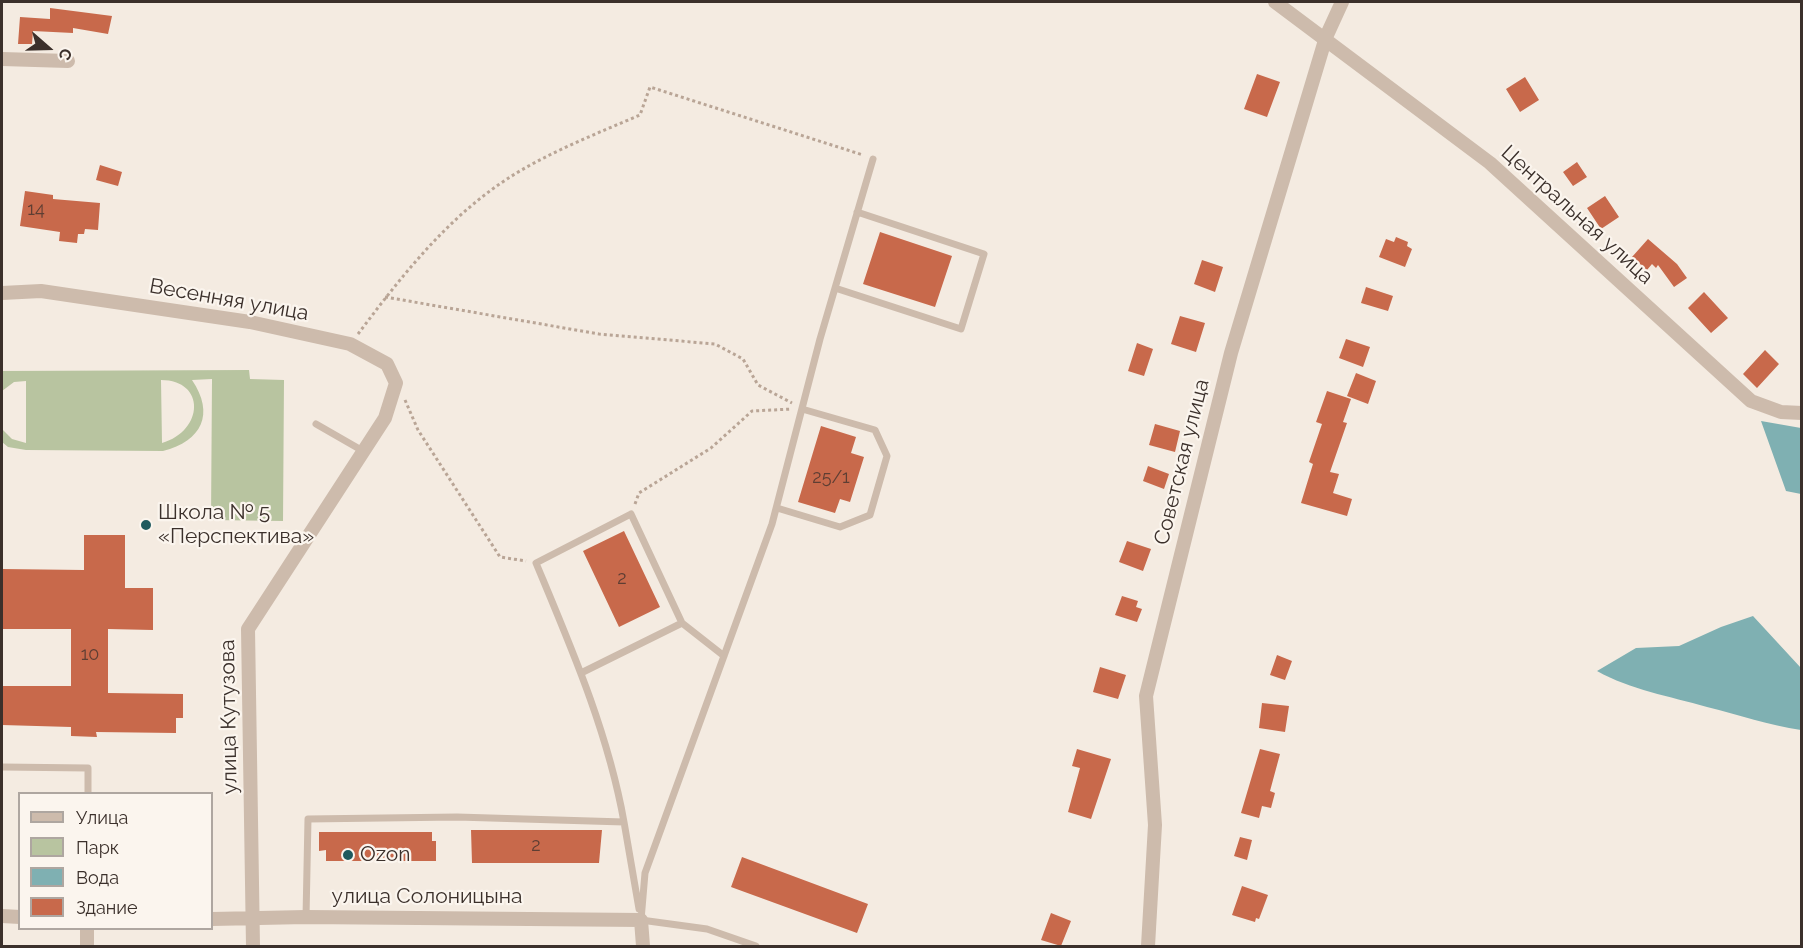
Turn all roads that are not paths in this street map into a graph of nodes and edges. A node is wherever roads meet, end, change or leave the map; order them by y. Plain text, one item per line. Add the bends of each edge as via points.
1 (1275, 2) edge
2 (1342, 2) edge
3 (1326, 37) junction
4 (2, 59) edge
5 (68, 61) dead end
6 (873, 159) road end
7 (858, 212) junction
8 (835, 288) junction
9 (2, 293) edge
10 (802, 409) junction
11 (1802, 412) edge
12 (385, 418) joint
13 (316, 424) dead end
14 (363, 452) junction
15 (777, 508) junction
16 (682, 623) junction
17 (724, 656) junction
18 (581, 673) junction
19 (2, 768) edge
20 (88, 792) edge
21 (624, 822) junction
22 (2, 916) edge
23 (18, 916) edge
24 (306, 917) junction
25 (213, 919) edge
26 (253, 920) junction
27 (641, 920) junction
28 (87, 930) edge
29 (87, 946) edge
30 (253, 946) edge
31 (644, 946) edge
32 (756, 946) edge
33 (1148, 946) edge

1 - 3 street, Центральная улица
2 - 3 street, Советская улица
3 - 11 street, Центральная улица via 1490,163 1751,401 1781,412
3 - 33 street, Советская улица via 1231,353 1146,696 1155,825
4 - 5 street
6 - 7 lane
7 - 8 lane
7 - 8 lane via 984,254 961,329
8 - 10 lane
9 - 12 street, Весенняя улица via 41,291 250,322 350,344 387,364 396,383
10 - 15 lane
10 - 15 lane via 875,430 887,456 870,515 840,526
12 - 14 street, улица Кутузова
13 - 14 lane
14 - 26 street, улица Кутузова via 248,629
15 - 17 lane
16 - 17 lane
16 - 18 lane
16 - 18 lane via 631,514 536,563
17 - 27 lane via 645,873
18 - 21 lane via 617,782
19 - 20 lane via 88,768
21 - 24 lane via 457,817 308,819
21 - 27 lane
22 - 23 street
24 - 26 street, улица Солоницына
24 - 27 street, улица Солоницына
25 - 26 street, улица Солоницына
26 - 30 street, улица Кутузова
27 - 31 street
27 - 32 lane via 707,929
28 - 29 street

